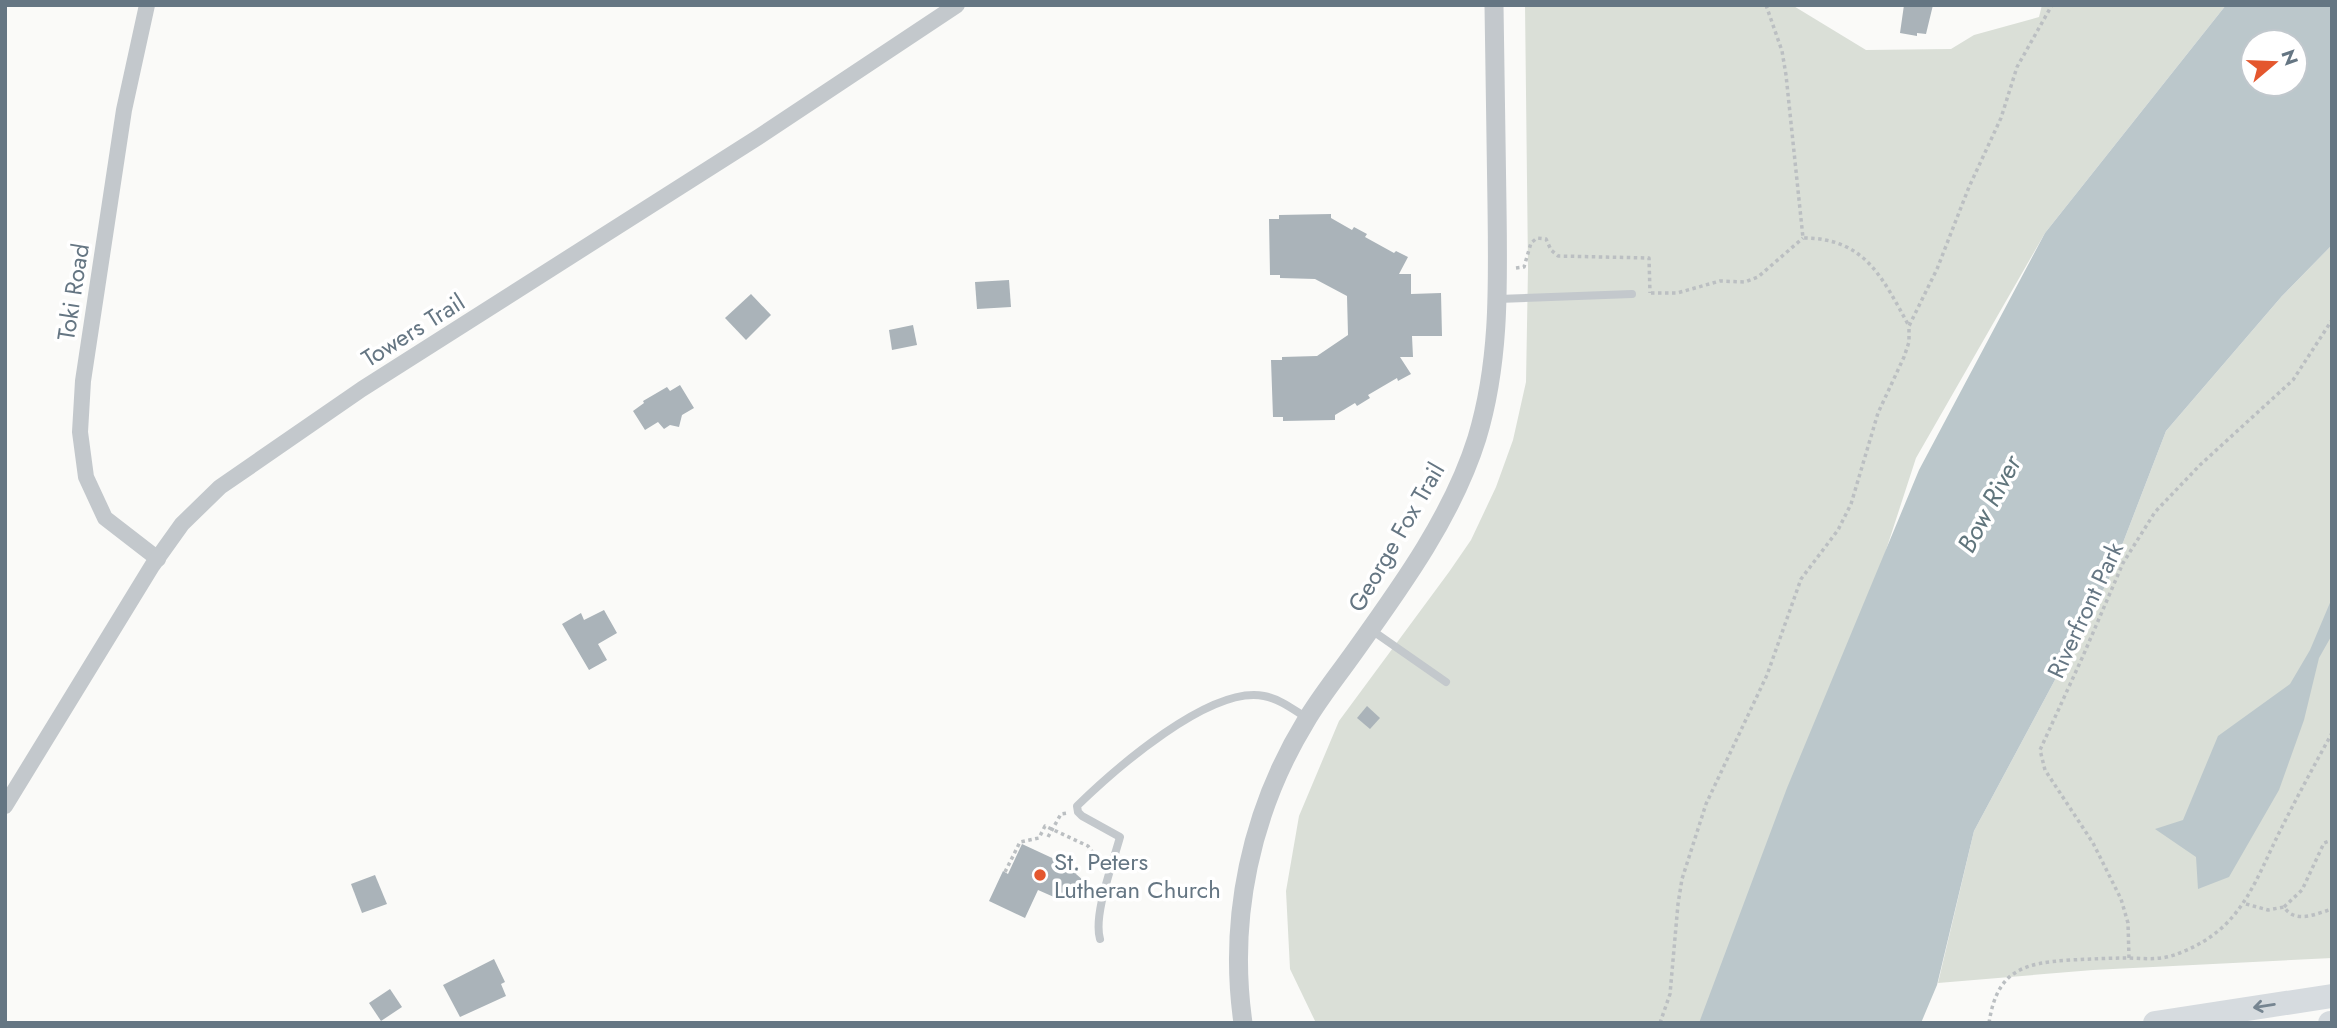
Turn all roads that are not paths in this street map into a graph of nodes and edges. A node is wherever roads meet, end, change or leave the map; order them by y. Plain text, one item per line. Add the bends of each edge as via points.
1 (147, 5) edge
2 (957, 5) edge
3 (1494, 5) edge
4 (1632, 294) road end
5 (1498, 299) junction
6 (158, 559) junction
7 (1370, 629) junction
8 (1446, 682) dead end
9 (1307, 718) junction
10 (5, 806) edge
11 (1100, 939) dead end
12 (2332, 996) edge
13 (1242, 1023) edge
14 (2155, 1023) edge

1 - 6 street, Toki Road via 124,110 83,381 80,432 86,477 106,518
2 - 6 street, Towers Trail via 362,389 220,487 182,524
3 - 5 street, George Fox Trail
4 - 5 lane
5 - 7 street, George Fox Trail via 1492,376 1477,438 1455,494 1427,544
6 - 10 street, Towers Trail
7 - 8 lane
7 - 9 street, George Fox Trail
9 - 11 lane via 1263,696 1239,698 1203,710 1174,726 1077,806 1078,812 1120,837 1099,909
9 - 13 street, George Fox Trail via 1269,796 1249,859 1239,919 1237,982
12 -> 14 main road

